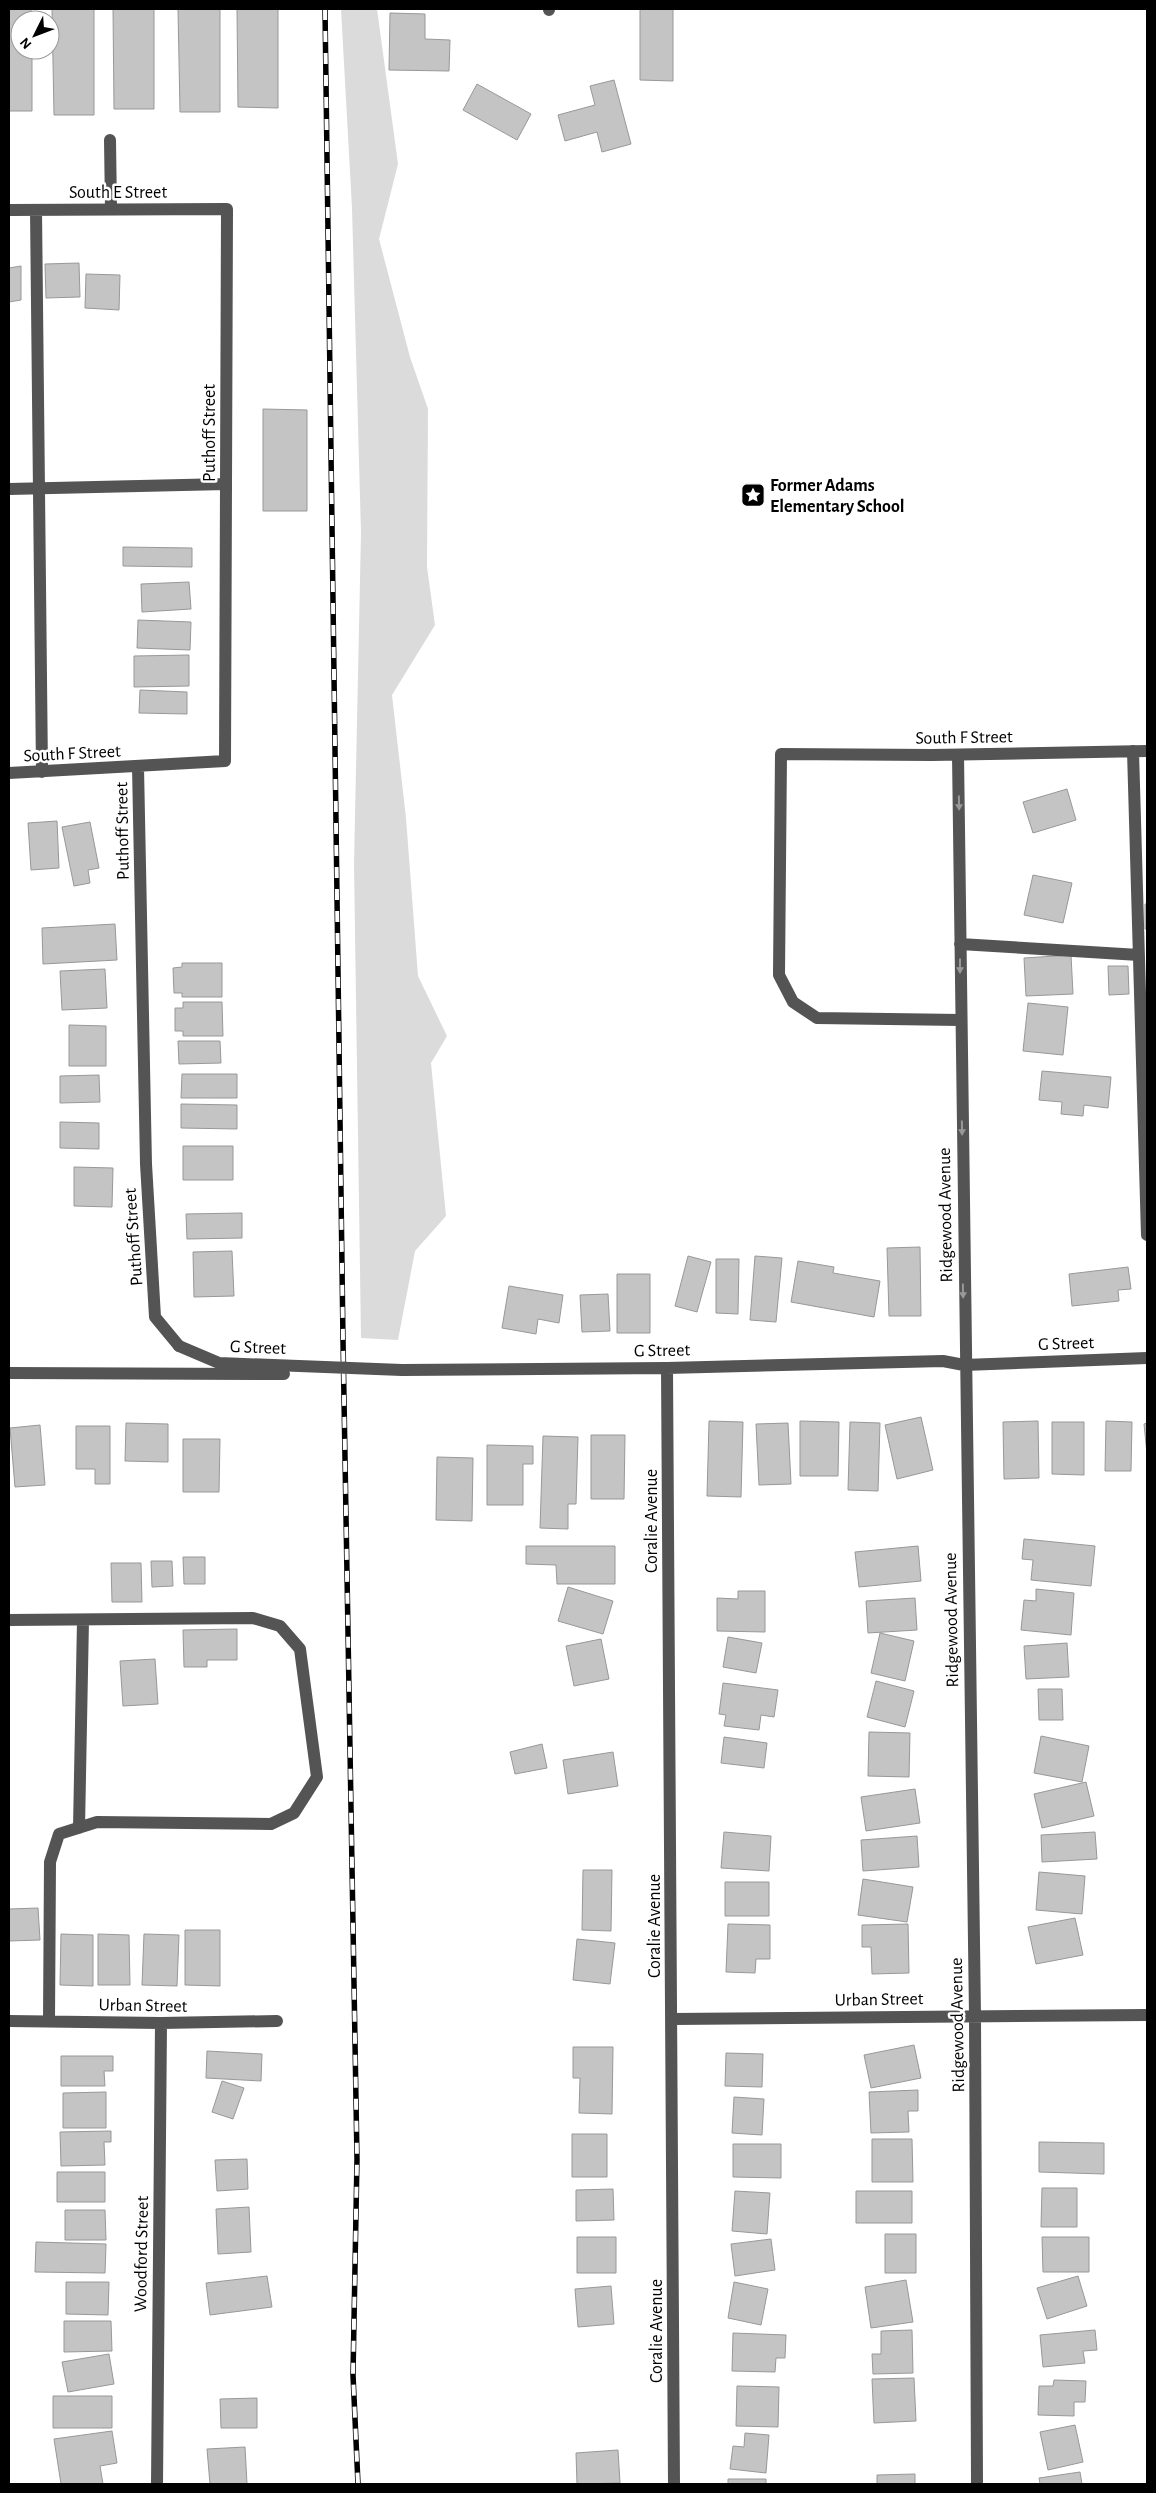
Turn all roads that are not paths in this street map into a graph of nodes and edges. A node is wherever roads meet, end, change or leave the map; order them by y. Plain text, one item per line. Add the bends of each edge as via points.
1 (110, 140) dead end
2 (227, 209) joint
3 (9, 210) edge
4 (36, 210) junction
5 (111, 210) junction
6 (226, 484) junction
7 (39, 488) junction
8 (9, 489) edge
9 (1133, 751) junction
10 (1147, 751) edge
11 (958, 755) junction
12 (138, 767) junction
13 (42, 772) junction
14 (9, 773) edge
15 (960, 944) junction
16 (1139, 955) junction
17 (960, 1020) junction
18 (1147, 1235) edge
19 (179, 1346) joint
20 (1147, 1358) edge
21 (964, 1365) junction
22 (668, 1368) junction
23 (9, 1374) edge
24 (284, 1374) dead end
25 (9, 1620) edge
26 (83, 1620) junction
27 (79, 1828) junction
28 (1147, 2015) edge
29 (974, 2016) junction
30 (672, 2019) junction
31 (49, 2020) junction
32 (9, 2021) edge
33 (277, 2022) dead end
34 (161, 2023) junction
35 (156, 2484) edge
36 (674, 2484) edge
37 (977, 2484) edge

1 - 5 street
2 - 5 street, South E Street
2 - 6 street, Puthoff Street
3 - 4 street, South E Street
4 - 5 street, South E Street
4 - 7 street
6 - 7 street
6 - 12 street, Puthoff Street via 225,761
7 - 8 street
7 - 13 street
9 - 10 street, South F Street
9 - 11 street, South F Street
9 - 16 street
11 -> 15 street, Ridgewood Avenue
11 - 17 street, South F Street via 781,754 779,975 793,1002 817,1018
12 - 13 street, South F Street
12 - 19 street, Puthoff Street via 146,1164 155,1317
13 - 14 street, South F Street
15 - 16 street
15 -> 17 street, Ridgewood Avenue
16 - 18 street
17 -> 21 street, Ridgewood Avenue
19 - 22 street, G Street, bridge via 218,1363 402,1370
20 - 21 street, G Street
21 - 22 street, G Street via 943,1360
21 - 29 street, Ridgewood Avenue
22 - 30 street, Coralie Avenue
23 - 24 street, G Street
25 - 26 street
26 - 27 street
26 - 27 street via 253,1618 280,1626 300,1648 317,1778 294,1814 271,1824 97,1822
27 - 31 street via 59,1834 50,1862
28 - 29 street, Urban Street
29 - 30 street, Urban Street
29 - 37 street, Ridgewood Avenue
30 - 36 street, Coralie Avenue
31 - 32 street, Urban Street
31 - 34 street, Urban Street
33 - 34 street, Urban Street
34 - 35 street, Woodford Street

